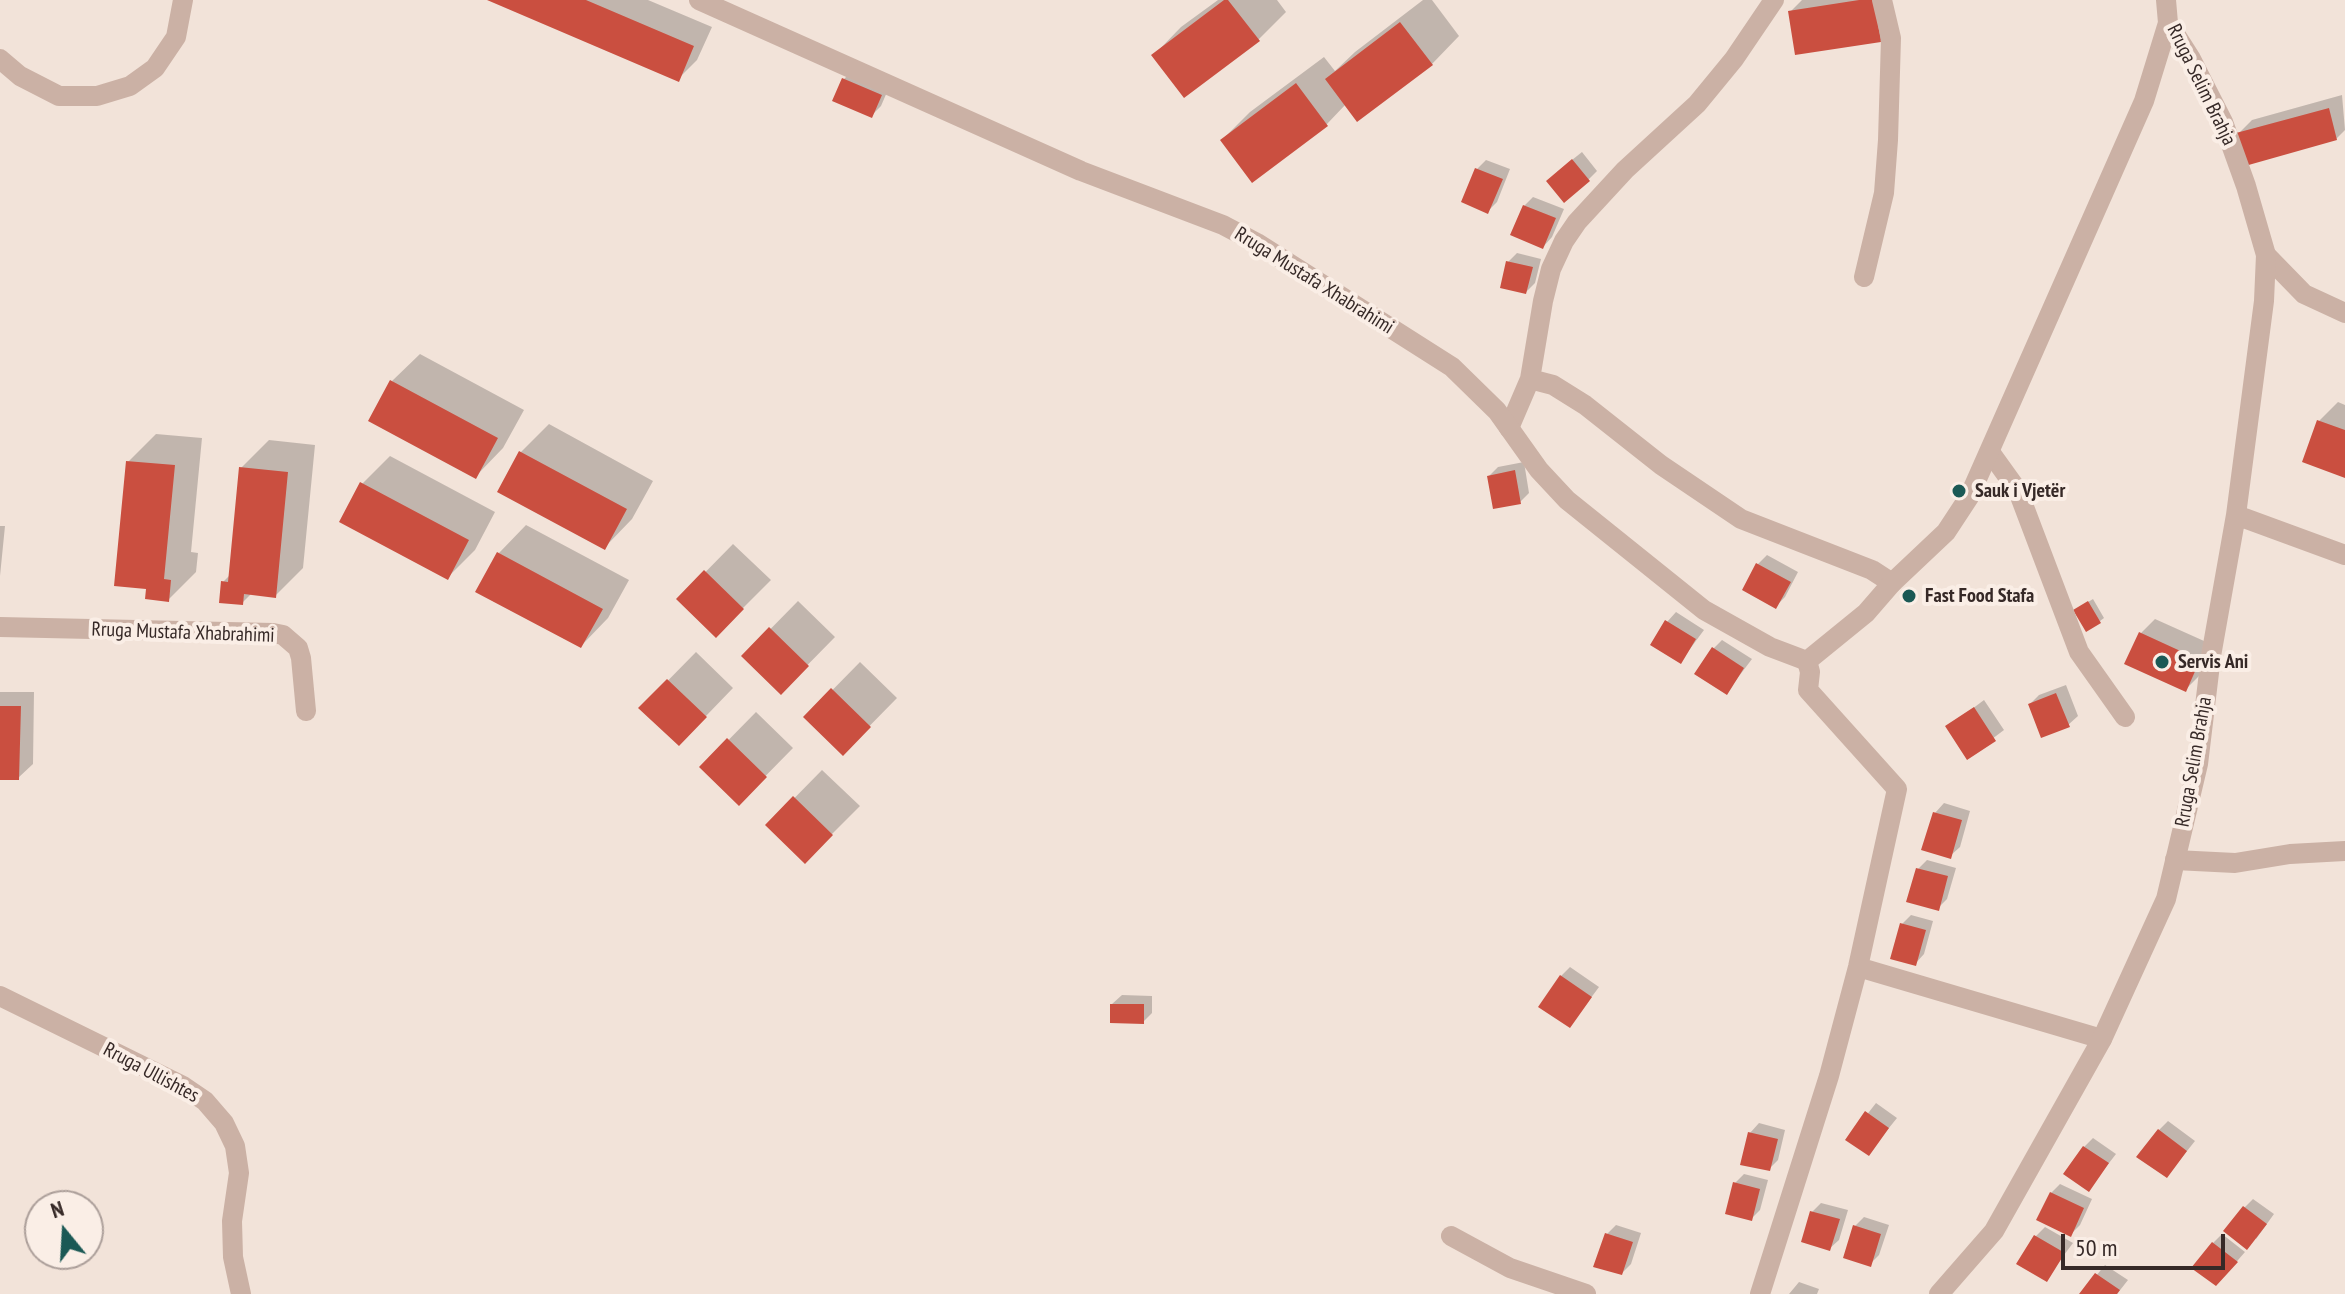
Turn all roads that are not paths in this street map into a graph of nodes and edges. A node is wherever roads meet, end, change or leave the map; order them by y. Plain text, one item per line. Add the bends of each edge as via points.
1 (183, 0) edge
2 (699, 0) edge
3 (1774, 0) edge
4 (1882, 0) edge
5 (2166, 0) edge
6 (2168, 23) junction
7 (0, 59) edge
8 (2266, 255) junction
9 (1864, 277) dead end
10 (2345, 313) edge
11 (1530, 379) junction
12 (1509, 428) junction
13 (1990, 452) junction
14 (2236, 515) junction
15 (2345, 555) edge
16 (1892, 583) junction
17 (295, 618) dead end
18 (0, 627) edge
19 (292, 640) junction
20 (1807, 661) junction
21 (306, 711) dead end
22 (2125, 717) dead end
23 (2345, 851) edge
24 (2175, 860) junction
25 (1858, 967) junction
26 (0, 996) edge
27 (2102, 1039) junction
28 (1451, 1236) dead end
29 (241, 1294) edge
30 (1586, 1294) edge
31 (1760, 1294) edge
32 (1939, 1294) edge

1 - 7 street via 176,37 155,68 130,86 97,96 59,96
2 - 12 street, Rruga Mustafa Xhabrahimi via 1081,171 1223,225 1452,367
3 - 11 street via 1697,104 1625,170 1570,231 1551,269
4 - 9 street via 1891,38 1888,140 1884,193
5 - 6 street, Rruga Selim Brahja
6 - 8 street, Rruga Selim Brahja via 2223,122
6 - 13 street via 2144,101
8 - 10 street via 2304,294
8 - 14 street, Rruga Selim Brahja
11 - 12 street
11 - 16 street via 1553,385 1585,405 1741,519 1872,570
12 - 20 street, Rruga Mustafa Xhabrahimi via 1567,500 1639,560 1704,610
13 - 16 street via 1946,532
13 - 22 street via 2018,491 2079,652
14 - 15 street
14 - 24 street, Rruga Selim Brahja via 2198,764
16 - 20 street via 1866,613
17 - 19 street
18 - 19 street, Rruga Mustafa Xhabrahimi via 273,633
19 - 21 street, Rruga Mustafa Xhabrahimi via 301,658
20 - 25 street via 1808,690 1897,789
23 - 24 street via 2235,863
24 - 27 street, Rruga Selim Brahja via 2166,899
25 - 27 street
25 - 31 street
26 - 29 street, Rruga Ullishtes via 183,1086 224,1123 239,1173 232,1221
27 - 32 street, Rruga Selim Brahja via 1994,1231
28 - 30 street via 1510,1268

